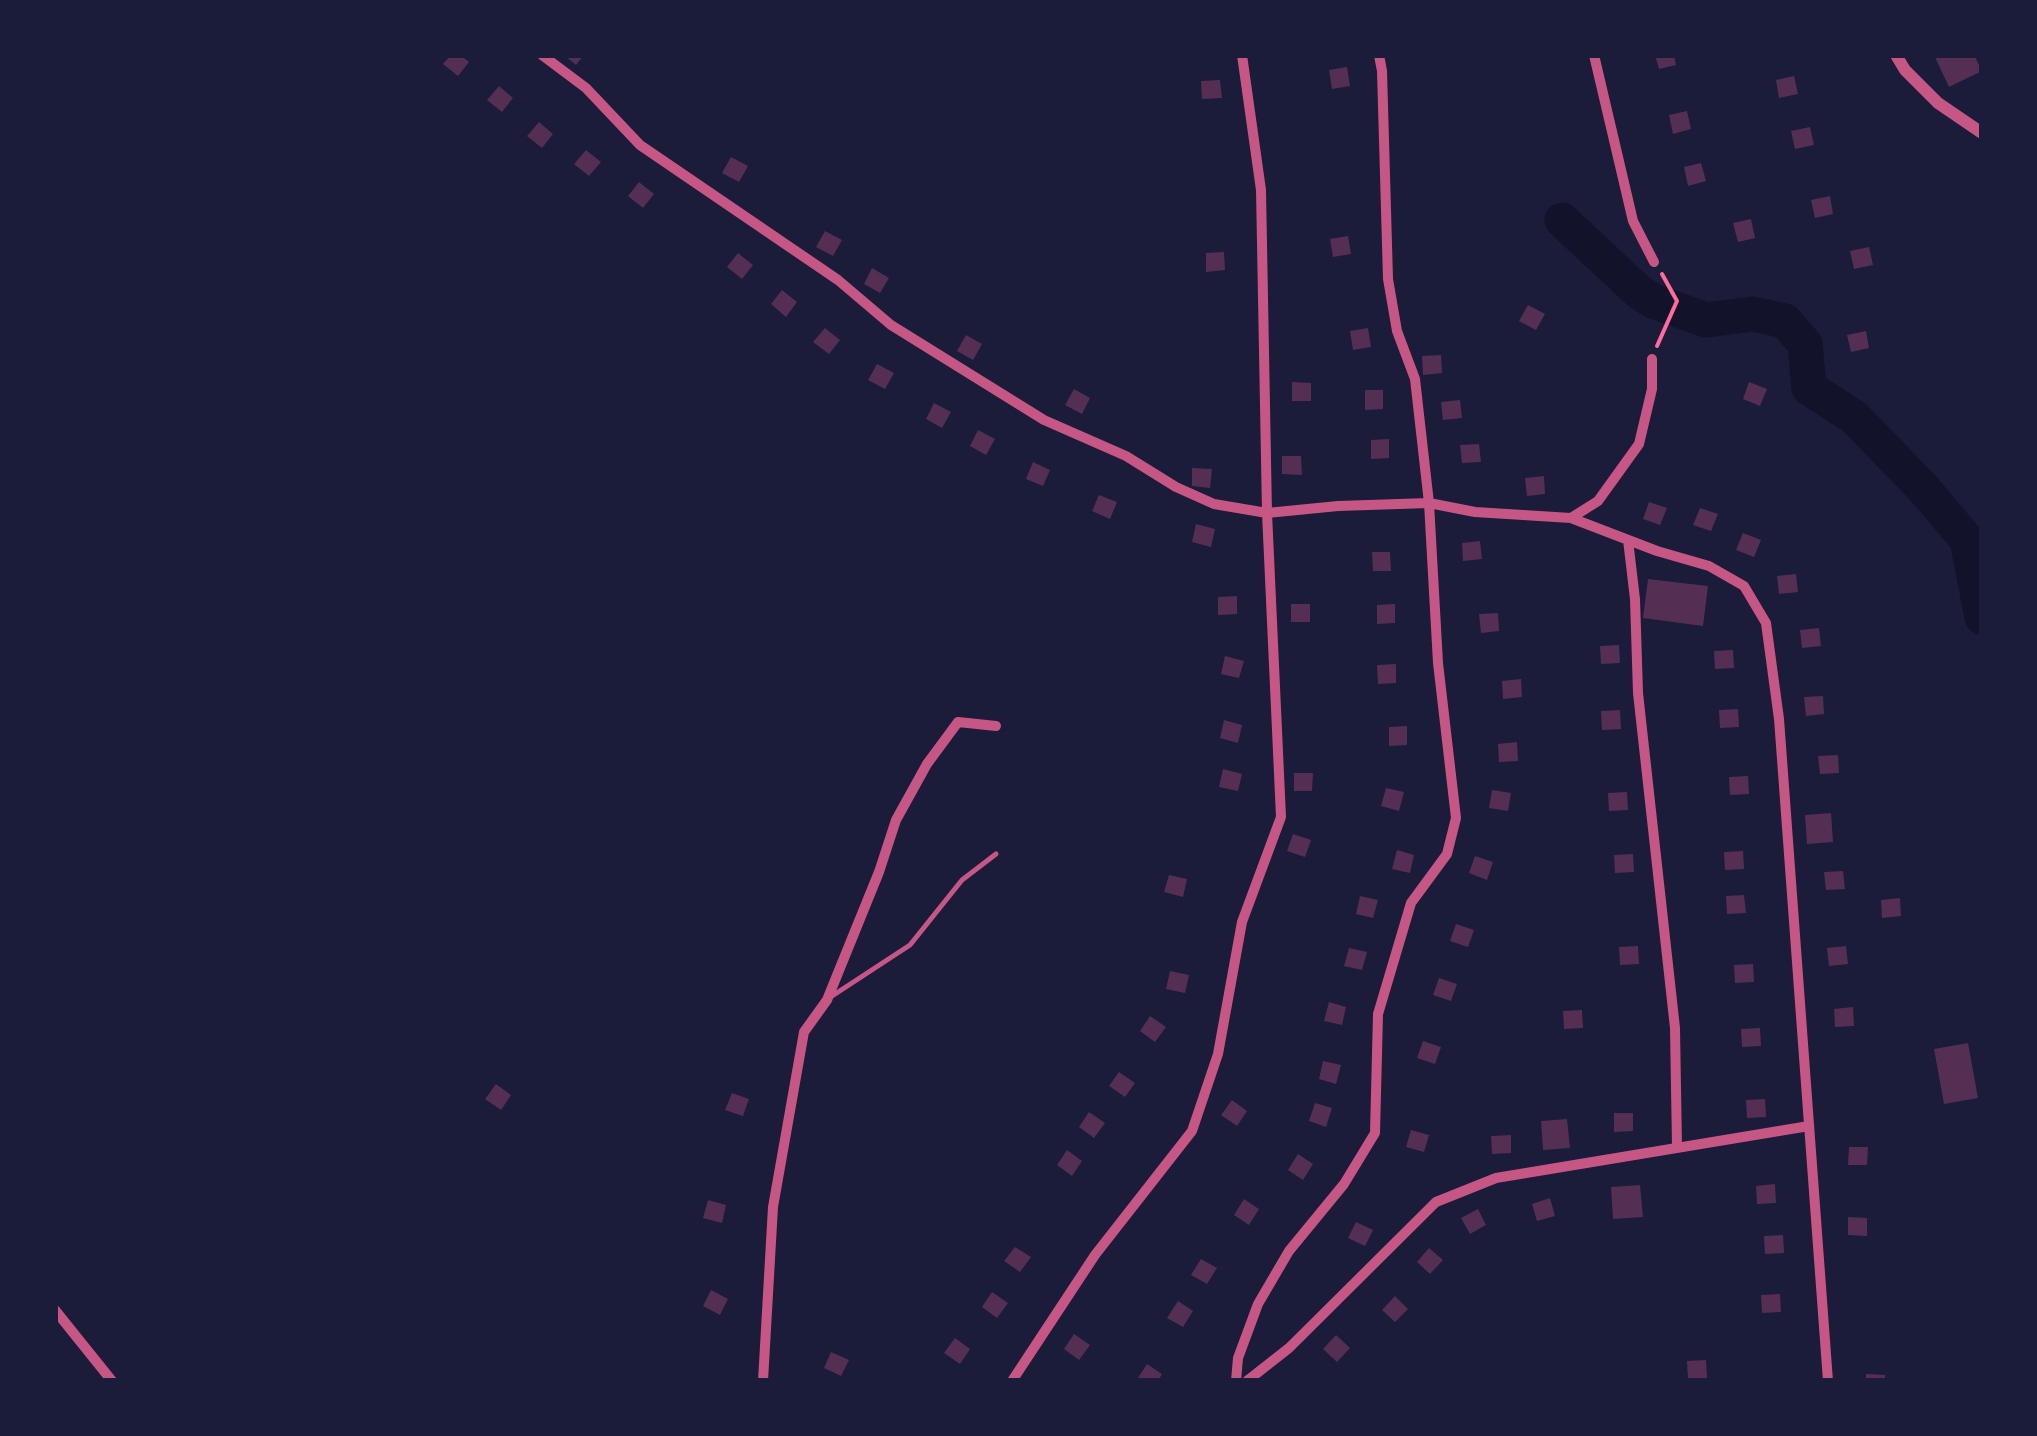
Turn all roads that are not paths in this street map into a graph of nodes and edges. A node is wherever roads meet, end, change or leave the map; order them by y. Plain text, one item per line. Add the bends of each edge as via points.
1 (542, 55) edge
2 (1242, 55) edge
3 (1379, 55) edge
4 (1594, 55) edge
5 (1896, 55) edge
6 (1982, 133) edge
7 (1654, 262) road end
8 (1652, 359) road end
9 (1430, 503) junction
10 (1267, 513) junction
11 (1571, 518) junction
12 (1628, 540) junction
13 (996, 726) dead end
14 (996, 854) dead end
15 (827, 1000) junction
16 (1809, 1126) junction
17 (1676, 1147) junction
18 (55, 1310) edge
19 (112, 1381) edge
20 (763, 1381) edge
21 (1012, 1381) edge
22 (1236, 1381) edge
23 (1247, 1381) edge
24 (1828, 1381) edge

1 - 10 street via 586,88 640,145 956,368 1176,487 1214,504
2 - 10 street via 1261,190
3 - 9 street via 1388,278 1415,380
4 - 7 street via 1632,221
5 - 6 street via 1938,104
8 - 11 street via 1639,444 1598,501
9 - 10 street
9 - 11 street
9 - 22 street via 1438,663 1456,818 1448,854 1411,903 1378,1014 1375,1134 1289,1250 1258,1304
10 - 21 street via 1281,817 1242,922 1218,1054 1192,1131 1095,1255
11 - 12 street
12 - 16 street via 1709,566 1744,586 1766,623 1780,720
12 - 17 street via 1675,1028
13 - 15 street via 958,722 927,764 896,820
14 - 15 lane via 962,880 910,945
15 - 20 street via 804,1032 773,1207
16 - 17 street
16 - 24 street
17 - 23 street via 1496,1178 1436,1202
18 - 19 street

